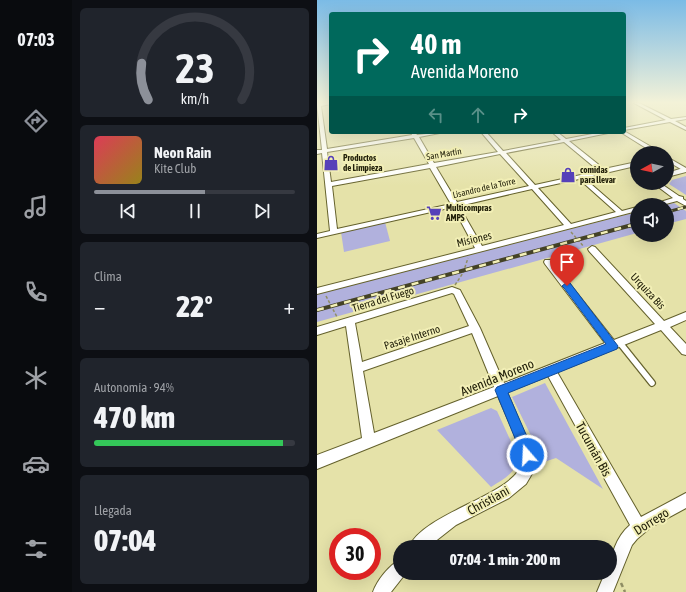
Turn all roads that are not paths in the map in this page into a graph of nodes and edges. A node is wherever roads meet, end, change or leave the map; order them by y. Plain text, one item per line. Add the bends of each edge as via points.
1 (323, 131) edge
2 (626, 132) edge
3 (414, 134) edge
4 (485, 134) edge
5 (556, 134) edge
6 (601, 134) edge
7 (565, 141) junction
8 (647, 146) edge
9 (325, 151) junction
10 (317, 152) edge
11 (502, 153) junction
12 (318, 161) edge
13 (674, 163) edge
14 (432, 166) junction
15 (630, 168) edge
16 (686, 170) edge
17 (604, 172) junction
18 (674, 173) edge
19 (686, 175) edge
20 (579, 177) junction
21 (674, 178) edge
22 (328, 185) junction
23 (534, 187) junction
24 (667, 190) edge
25 (672, 190) edge
26 (683, 200) edge
27 (455, 205) junction
28 (630, 211) edge
29 (621, 213) junction
30 (568, 227) junction
31 (334, 232) junction
32 (317, 236) edge
33 (480, 249) junction
34 (589, 249) road end
35 (548, 262) dead end
36 (320, 290) edge
37 (686, 316) edge
38 (346, 322) junction
39 (663, 325) junction
40 (475, 328) junction
41 (317, 331) edge
42 (616, 344) junction
43 (686, 351) edge
44 (357, 368) junction
45 (551, 371) junction
46 (652, 383) dead end
47 (501, 390) junction
48 (369, 442) junction
49 (317, 462) edge
50 (686, 500) edge
51 (638, 526) junction
52 (425, 540) edge
53 (393, 577) edge
54 (381, 592) edge
55 (605, 592) edge

1 - 9 street
2 - 8 street
3 - 9 street
3 - 14 street
4 - 11 street
5 - 7 street
6 - 7 street, San Martín
7 - 11 street, San Martín
7 - 17 street
9 - 10 street
9 - 12 street
9 - 22 street
11 - 14 street, San Martín
11 - 23 street
13 - 16 street
14 - 22 street, San Martín
14 - 27 street
15 - 17 street, Lisandro de la Torre
16 - 18 street
17 - 20 street, Lisandro de la Torre
19 - 21 street
20 - 23 street, Lisandro de la Torre
20 - 29 street
22 - 31 street
23 - 27 street, Lisandro de la Torre
23 - 30 street
24 - 26 street
25 - 26 street
27 - 31 street, Lisandro de la Torre
27 - 33 street
28 - 29 street, Misiones
29 - 30 street, Misiones
30 - 33 street, Misiones
31 - 32 street, Lisandro de la Torre
33 - 36 street, Misiones
34 - 39 street, Urquiza Bis
35 - 42 street
37 - 39 street, Avenida Moreno
38 - 40 street, Tierra del Fuego via 456,290
38 - 41 street, Tierra del Fuego
38 - 44 street
39 - 42 street, Avenida Moreno
39 - 43 street, Urquiza Bis
40 - 44 street, Pasaje Interno
40 - 47 street
42 - 45 street, Avenida Moreno
42 - 46 lane
44 - 48 street
45 - 47 street, Avenida Moreno
45 - 51 street, Tucumán Bis
47 - 48 street, Avenida Moreno
47 - 52 street, Christiani via 525,448 525,473 513,487 452,519
48 - 49 street, Avenida Moreno
50 - 51 street, Dorrego
51 - 55 street, Dorrego via 626,540
53 - 54 street

